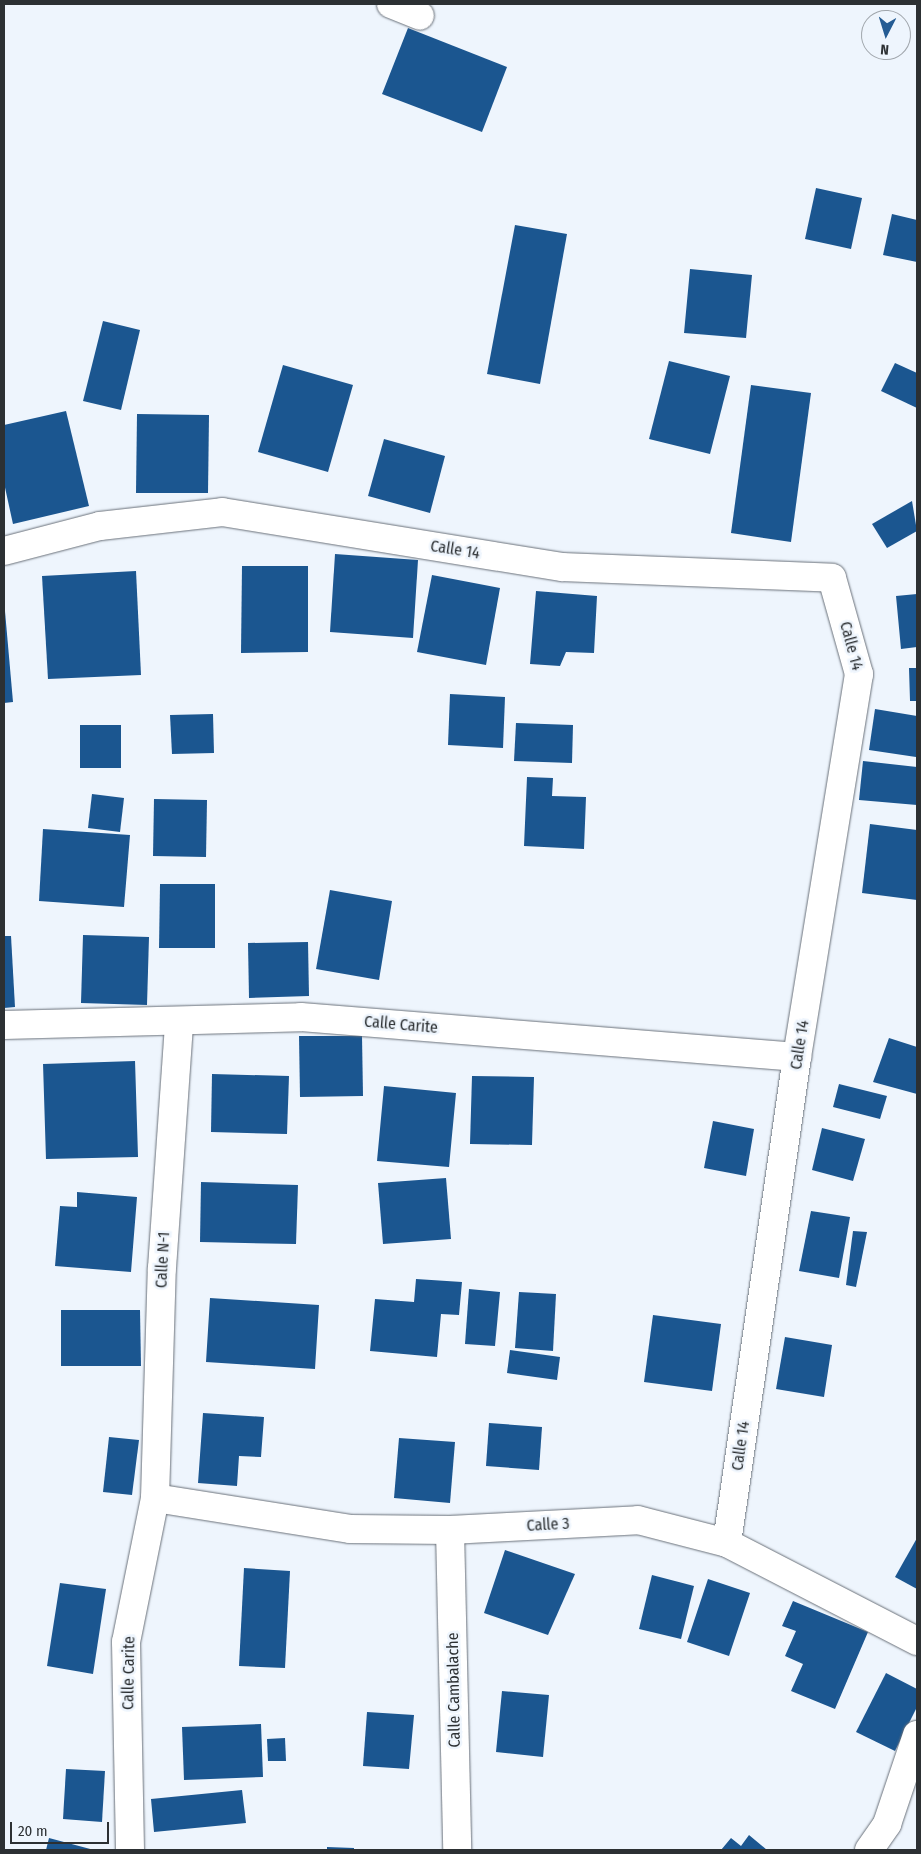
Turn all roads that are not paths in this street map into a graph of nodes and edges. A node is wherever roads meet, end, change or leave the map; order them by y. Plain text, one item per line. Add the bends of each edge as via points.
1 (391, 4) edge
2 (420, 16) dead end
3 (4, 551) edge
4 (178, 1023) junction
5 (4, 1026) edge
6 (798, 1057) junction
7 (155, 1498) junction
8 (450, 1530) junction
9 (727, 1543) junction
10 (917, 1641) edge
11 (917, 1735) edge
12 (130, 1850) edge
13 (457, 1850) edge
14 (869, 1850) edge

1 - 2 street
3 - 6 street, Calle 14 via 100,526 222,512 562,567 832,578 859,674
4 - 5 street, Calle Carite
4 - 6 street, Calle Carite via 301,1017
4 - 7 street, Calle N-1 via 162,1268
6 - 9 street, Calle 14
7 - 8 street, Calle 3 via 350,1529
7 - 12 street, Calle Carite via 126,1642
8 - 9 street, Calle 3 via 638,1520
8 - 13 street, Calle Cambalache
9 - 10 street, Calle 3
11 - 14 street via 887,1824

